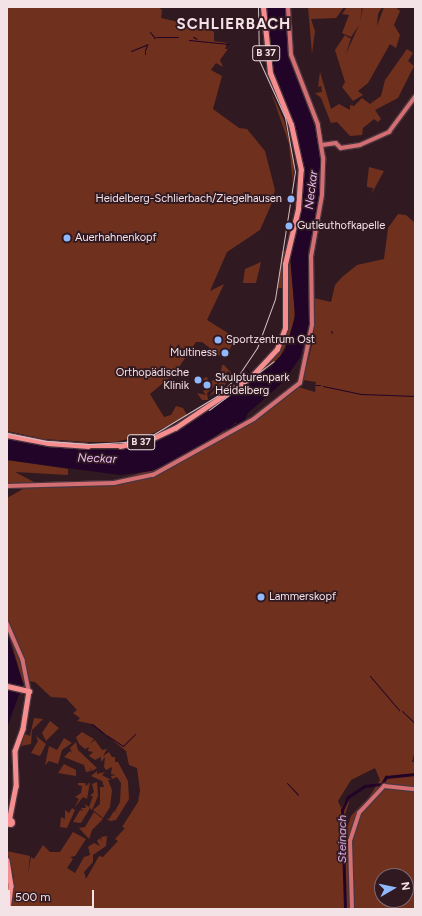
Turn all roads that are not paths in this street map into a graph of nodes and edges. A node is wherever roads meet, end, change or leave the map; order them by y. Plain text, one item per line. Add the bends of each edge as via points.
1 (263, 7) edge
2 (288, 7) edge
3 (415, 97) edge
4 (336, 143) junction
5 (322, 145) junction
6 (327, 145) junction
7 (323, 151) junction
8 (7, 435) edge
9 (7, 486) edge
10 (7, 623) edge
11 (7, 686) edge
12 (27, 690) junction
13 (415, 789) edge
14 (9, 823) edge
15 (7, 860) edge
16 (8, 909) edge
17 (352, 909) edge

1 - 8 main road, B 37 via 268,66 291,125 300,162 297,214 285,259 286,316 280,344 262,368 166,433 127,445 53,444
2 - 5 main road via 291,55
3 - 4 main road via 389,132 360,145 341,148
4 - 5 main road
4 - 6 main road
5 - 6 main road
5 - 7 main road
6 - 7 main road
7 - 9 main road via 323,186 311,270 312,325 302,379 270,408 222,438 153,475 119,483
10 - 12 main road via 23,660
11 - 12 main road
12 - 14 main road via 25,717 15,751 16,788
13 - 17 main road via 384,786 359,813 350,841
15 - 16 main road via 12,886

